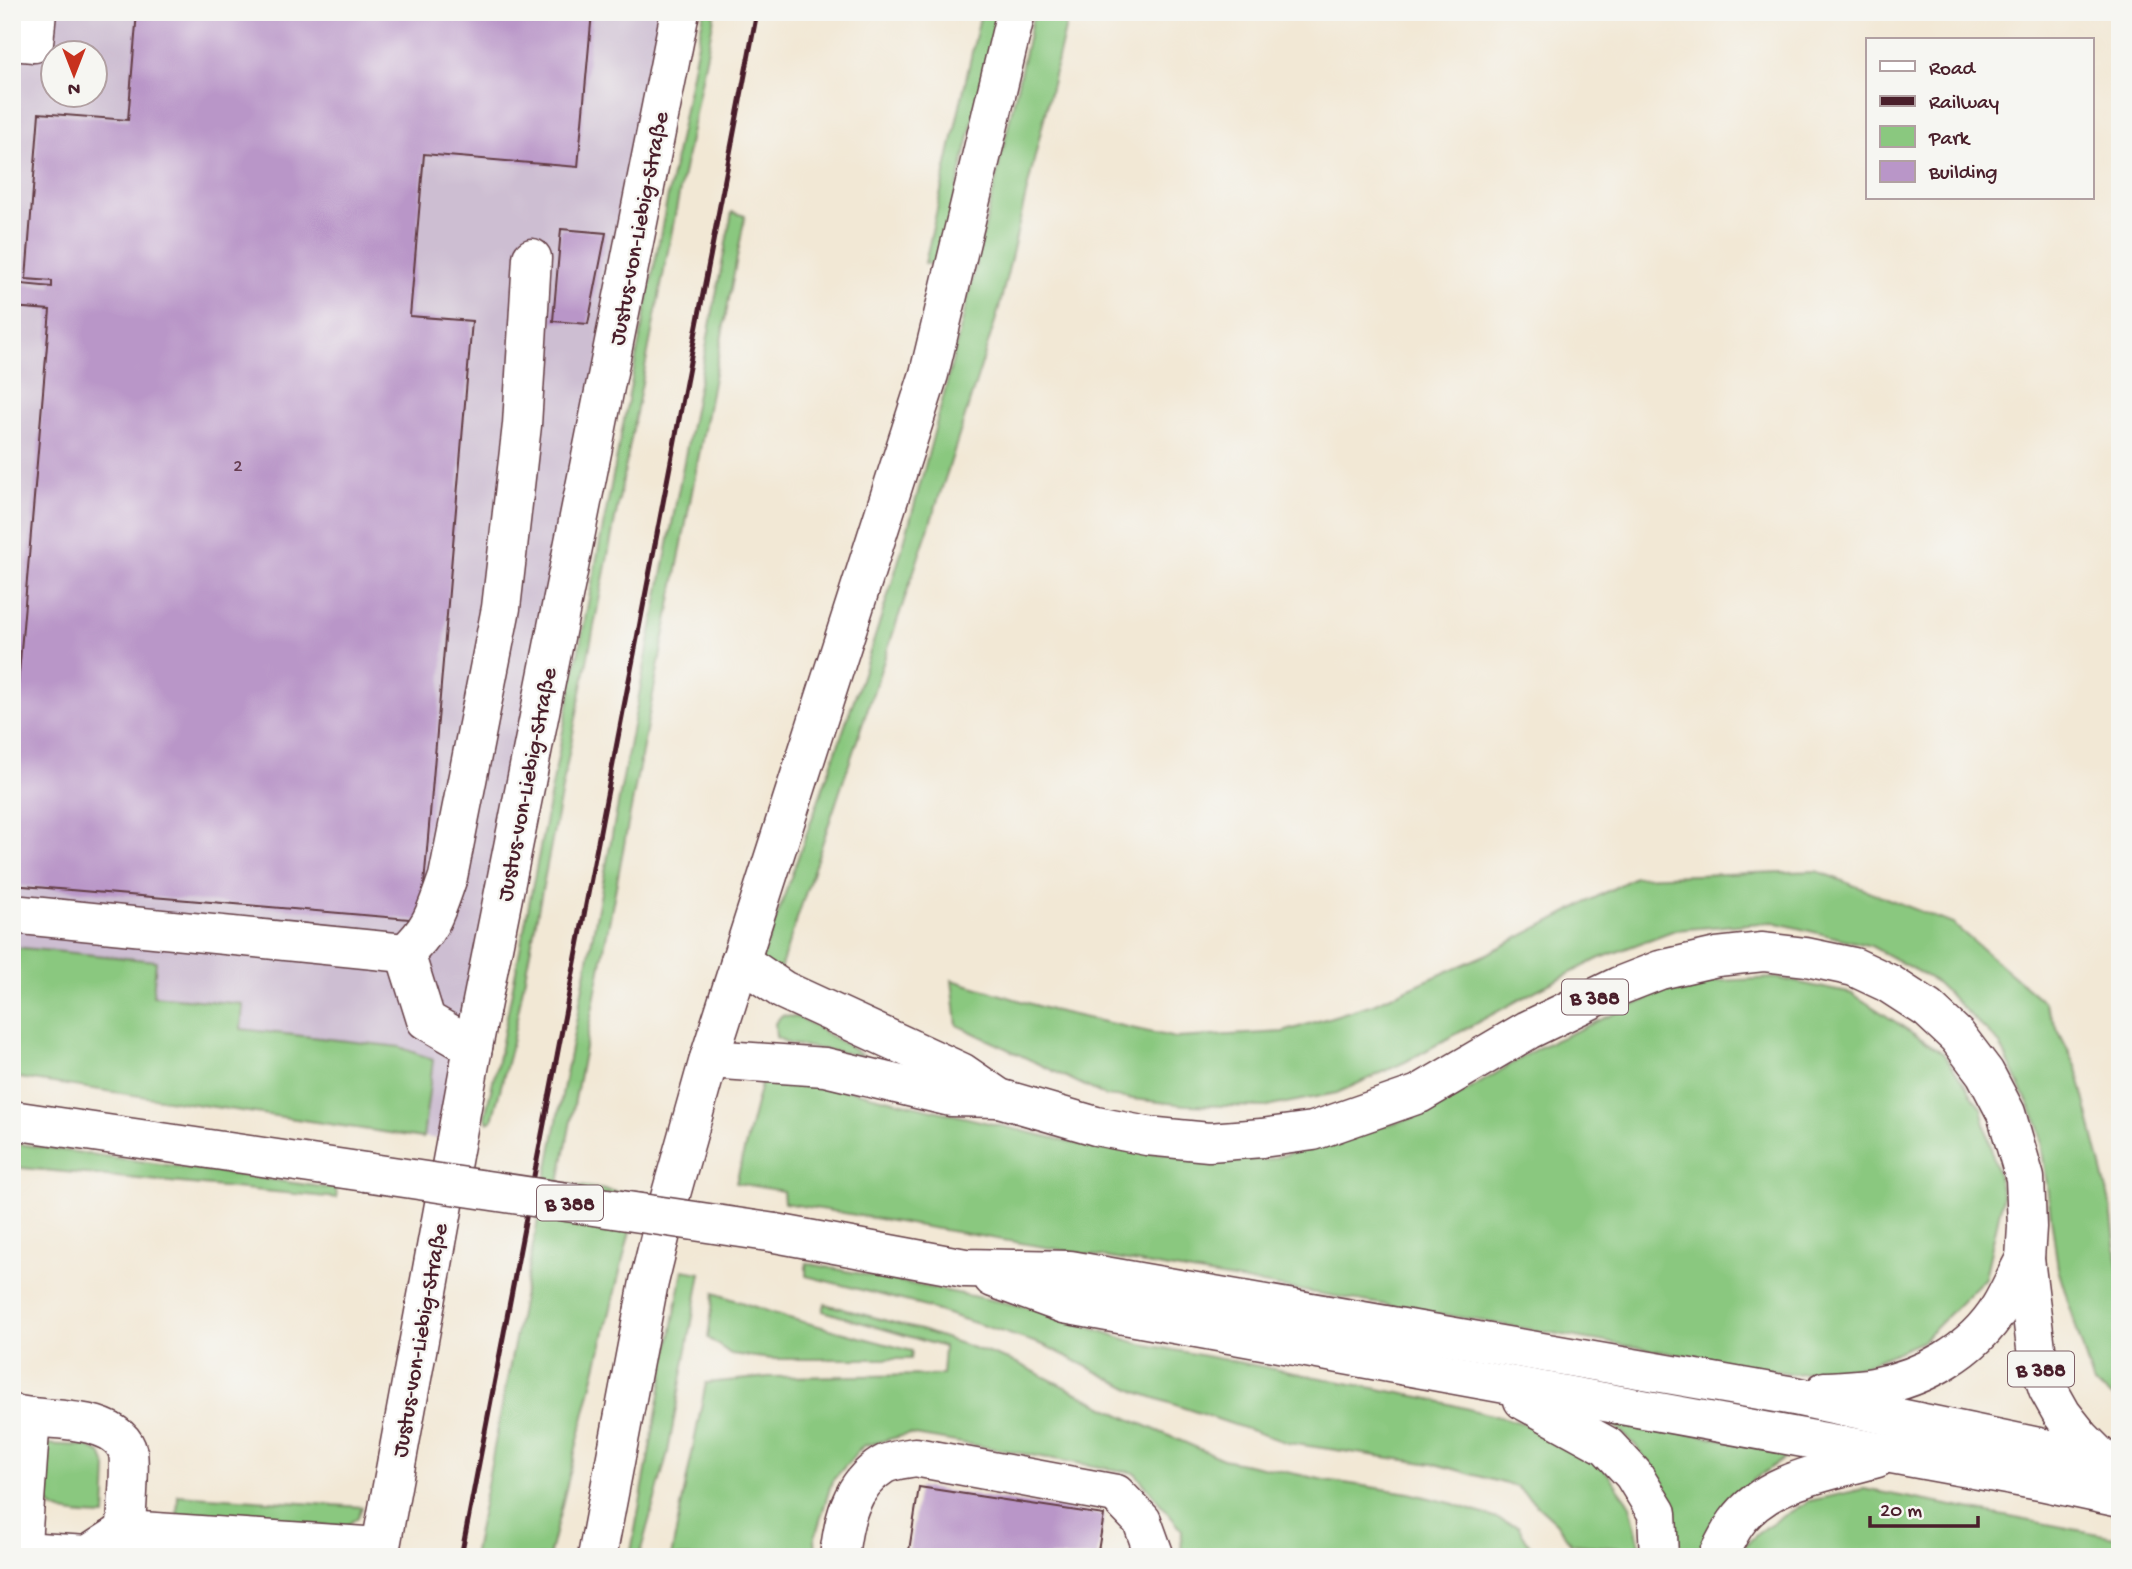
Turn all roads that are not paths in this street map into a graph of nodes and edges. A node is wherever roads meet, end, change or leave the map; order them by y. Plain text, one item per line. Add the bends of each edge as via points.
1 (37, 12) edge
2 (680, 12) edge
3 (1016, 12) edge
4 (12, 41) edge
5 (532, 258) dead end
6 (12, 914) edge
7 (405, 953) junction
8 (740, 961) junction
9 (473, 1047) junction
10 (709, 1059) junction
11 (999, 1098) junction
12 (12, 1120) edge
13 (2025, 1259) junction
14 (965, 1268) junction
15 (1491, 1383) junction
16 (1794, 1396) junction
17 (22, 1415) edge
18 (1888, 1455) junction
19 (2112, 1462) edge
20 (2120, 1498) edge
21 (126, 1530) junction
22 (379, 1552) edge
23 (21, 1554) edge
24 (88, 1556) edge
25 (597, 1557) edge
26 (839, 1557) edge
27 (1155, 1557) edge
28 (1658, 1557) edge
29 (1717, 1557) edge

1 - 4 main road via 34,43
2 - 9 main road, Justus-von-Liebig-Straße
3 - 8 main road via 929,374
5 - 7 main road via 522,425 500,608 448,877 422,938
6 - 7 main road
7 - 9 main road via 426,1020
8 - 10 main road
8 - 11 main road, B 388 via 783,990 961,1072
9 - 22 main road, Justus-von-Liebig-Straße
10 - 11 main road, B 388 via 825,1067 951,1097
10 - 25 main road via 649,1282
11 - 13 main road, B 388 via 1147,1136 1209,1142 1313,1131 1419,1094 1528,1030 1660,970 1763,952 1805,957 1854,967 1888,983 1928,1009 1986,1073 2006,1113 2025,1178
12 - 14 main road, B 388, bridge via 775,1233
13 - 16 main road, B 388 via 1999,1309 1978,1335 1933,1368 1873,1388
13 - 19 main road, B 388 via 2037,1356 2048,1389 2074,1430
14 - 15 main road, B 388 via 1064,1304
14 - 16 main road, B 388 via 1070,1270
15 - 18 main road, B 388
15 - 28 main road, B 388 via 1606,1446 1633,1474 1657,1513
16 - 19 main road, B 388
17 - 21 main road via 97,1425 117,1435 128,1452
17 - 23 main road
18 - 20 main road, B 388
18 - 29 main road, B 388 via 1790,1482 1756,1502 1737,1522
21 - 22 main road
21 - 24 main road
23 - 24 main road
26 - 27 main road via 843,1527 857,1488 884,1464 915,1457 1116,1494 1142,1521

